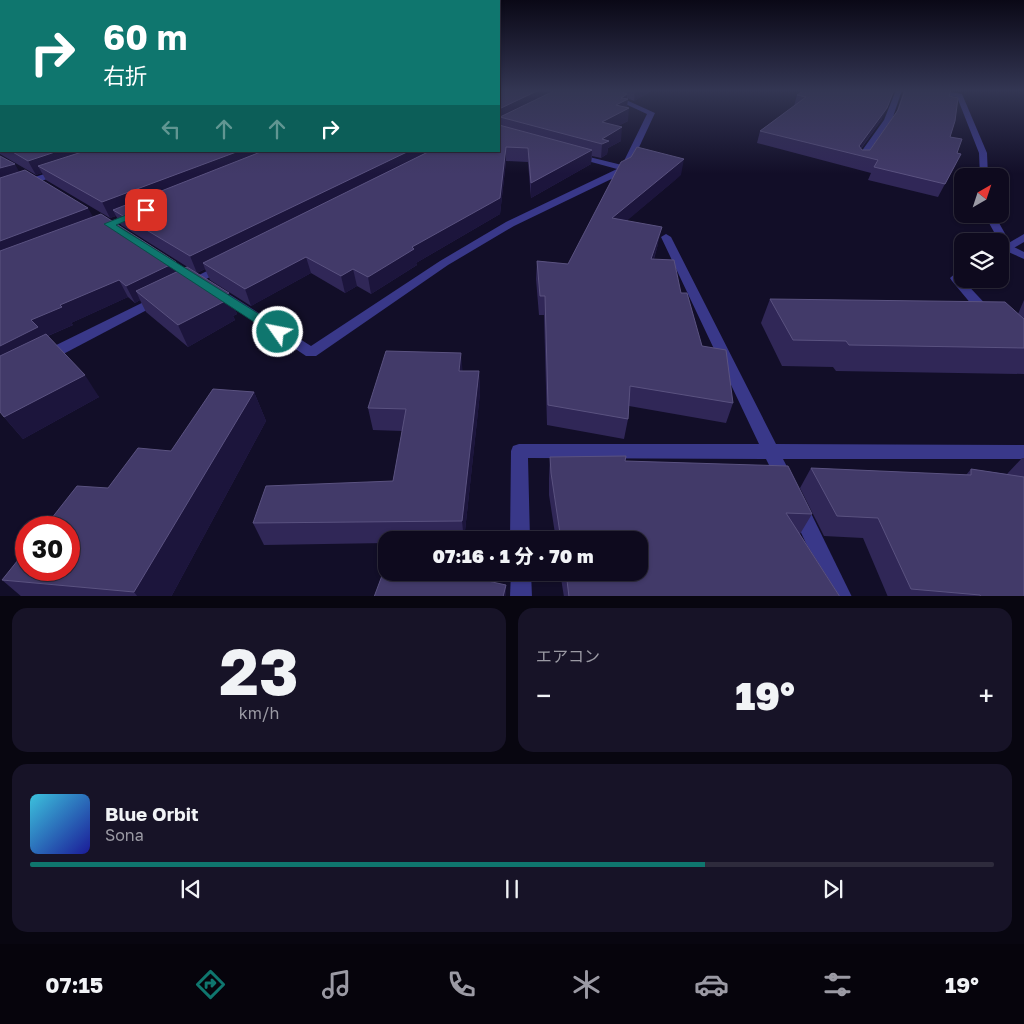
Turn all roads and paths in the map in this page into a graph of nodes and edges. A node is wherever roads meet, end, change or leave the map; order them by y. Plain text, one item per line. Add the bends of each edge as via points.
1 (649, 118) edge
2 (889, 118) edge
3 (969, 118) edge
4 (571, 154) edge
5 (860, 160) edge
6 (983, 168) edge
7 (70, 169) edge
8 (625, 169) junction
9 (29, 178) junction
10 (50, 190) edge
11 (0, 191) edge
12 (146, 210) edge
13 (105, 222) junction
14 (91, 231) edge
15 (125, 234) edge
16 (666, 237) dead end
17 (1024, 237) edge
18 (1009, 247) edge
19 (1009, 252) edge
20 (1024, 256) edge
21 (232, 262) edge
22 (201, 282) junction
23 (965, 288) edge
24 (994, 322) edge
25 (34, 362) edge
26 (771, 451) junction
27 (1024, 452) edge
28 (520, 531) edge
29 (520, 581) edge
30 (521, 596) edge
31 (842, 596) edge

1 - 8 street
2 - 5 street
3 - 6 street via 982,153
4 - 8 street
7 - 9 street
8 - 22 street via 510,224 444,263 311,353
9 - 10 street
9 - 11 street
12 - 13 street
13 - 14 street
13 - 15 street
16 - 26 street
17 - 18 street
19 - 20 street
21 - 22 street
22 - 25 street via 175,290
23 - 24 street
26 - 27 street
26 - 28 street via 519,451
26 - 31 street
29 - 30 street

